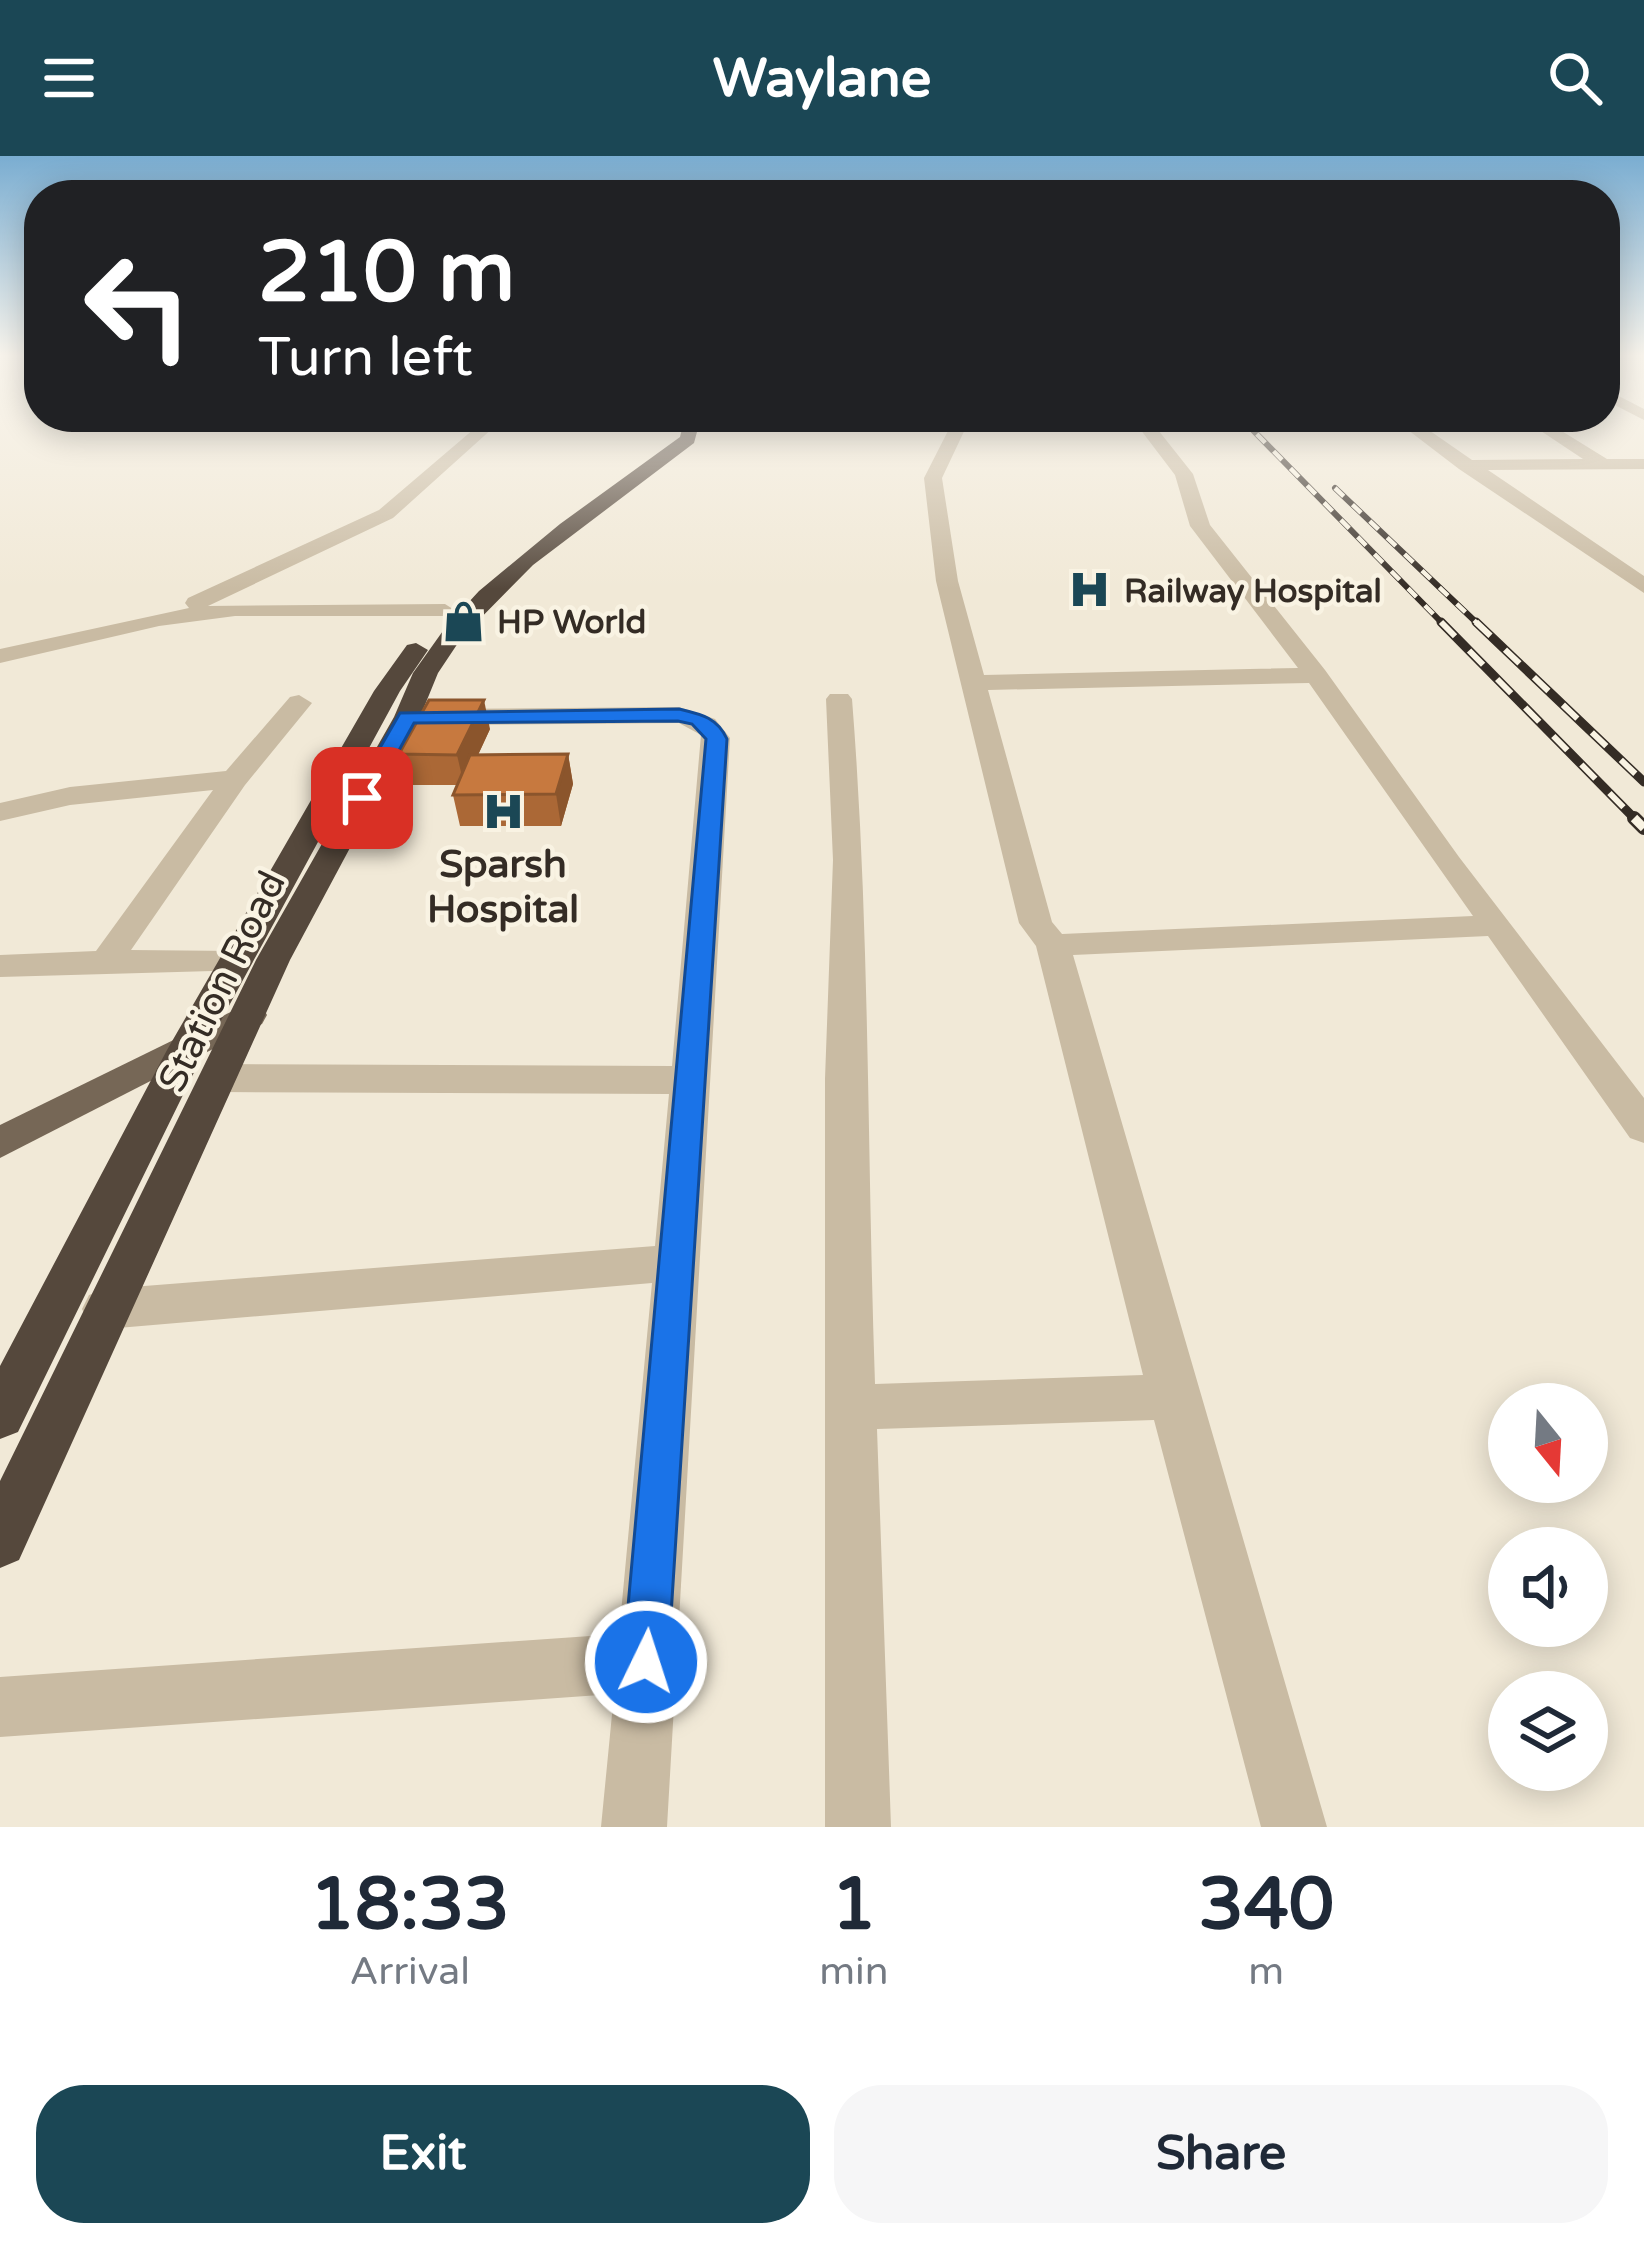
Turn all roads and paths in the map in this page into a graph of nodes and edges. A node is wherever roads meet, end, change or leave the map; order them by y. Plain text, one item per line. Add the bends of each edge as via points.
1 (479, 433) edge
2 (664, 433) edge
3 (689, 433) edge
4 (955, 433) edge
5 (1152, 433) edge
6 (1422, 433) edge
7 (1553, 433) edge
8 (1644, 464) edge
9 (1465, 465) junction
10 (1604, 465) junction
11 (1644, 553) edge
12 (1603, 560) junction
13 (1644, 586) edge
14 (445, 611) junction
15 (159, 620) junction
16 (0, 656) edge
17 (1316, 675) junction
18 (976, 683) junction
19 (839, 698) dead end
20 (299, 703) dead end
21 (407, 717) junction
22 (236, 779) junction
23 (15, 808) edge
24 (0, 832) edge
25 (1498, 925) junction
26 (1053, 945) junction
27 (106, 961) junction
28 (236, 962) junction
29 (0, 966) edge
30 (250, 1015) junction
31 (186, 1050) junction
32 (221, 1078) junction
33 (688, 1080) junction
34 (1644, 1128) edge
35 (0, 1143) edge
36 (675, 1263) junction
37 (106, 1309) junction
38 (1173, 1397) junction
39 (851, 1407) junction
40 (0, 1416) edge
41 (0, 1541) edge
42 (646, 1662) junction
43 (0, 1707) edge
44 (634, 1827) edge
45 (859, 1827) edge
46 (1294, 1827) edge

1 - 15 street via 386,514
2 - 14 highway, Station Road
3 - 21 highway, Station Road via 469,611
4 - 18 street via 932,478 947,580
5 - 17 street via 1184,474 1200,526
6 - 9 street
7 - 10 street
8 - 10 street
9 - 10 street
9 - 12 street
11 - 12 street
12 - 13 street
14 - 15 street via 270,608
14 - 28 highway, Station Road via 381,702
15 - 16 street
17 - 18 street
17 - 25 street
18 - 26 street via 1036,923
19 - 39 street via 849,860
20 - 22 street
21 - 30 highway, Station Road
21 - 33 street via 679,715 712,728
22 - 23 street
22 - 27 street
23 - 24 street
25 - 26 street
25 - 34 street
26 - 38 street
27 - 28 street
27 - 29 street
28 - 31 highway, Station Road
30 - 31 main road
30 - 32 highway, Station Road
31 - 35 main road
31 - 40 highway, Station Road
32 - 33 street
32 - 37 highway, Station Road
33 - 36 street
36 - 37 street
36 - 42 street
37 - 41 highway, Station Road
38 - 39 street
38 - 46 street
39 - 45 street
42 - 43 street
42 - 44 street

